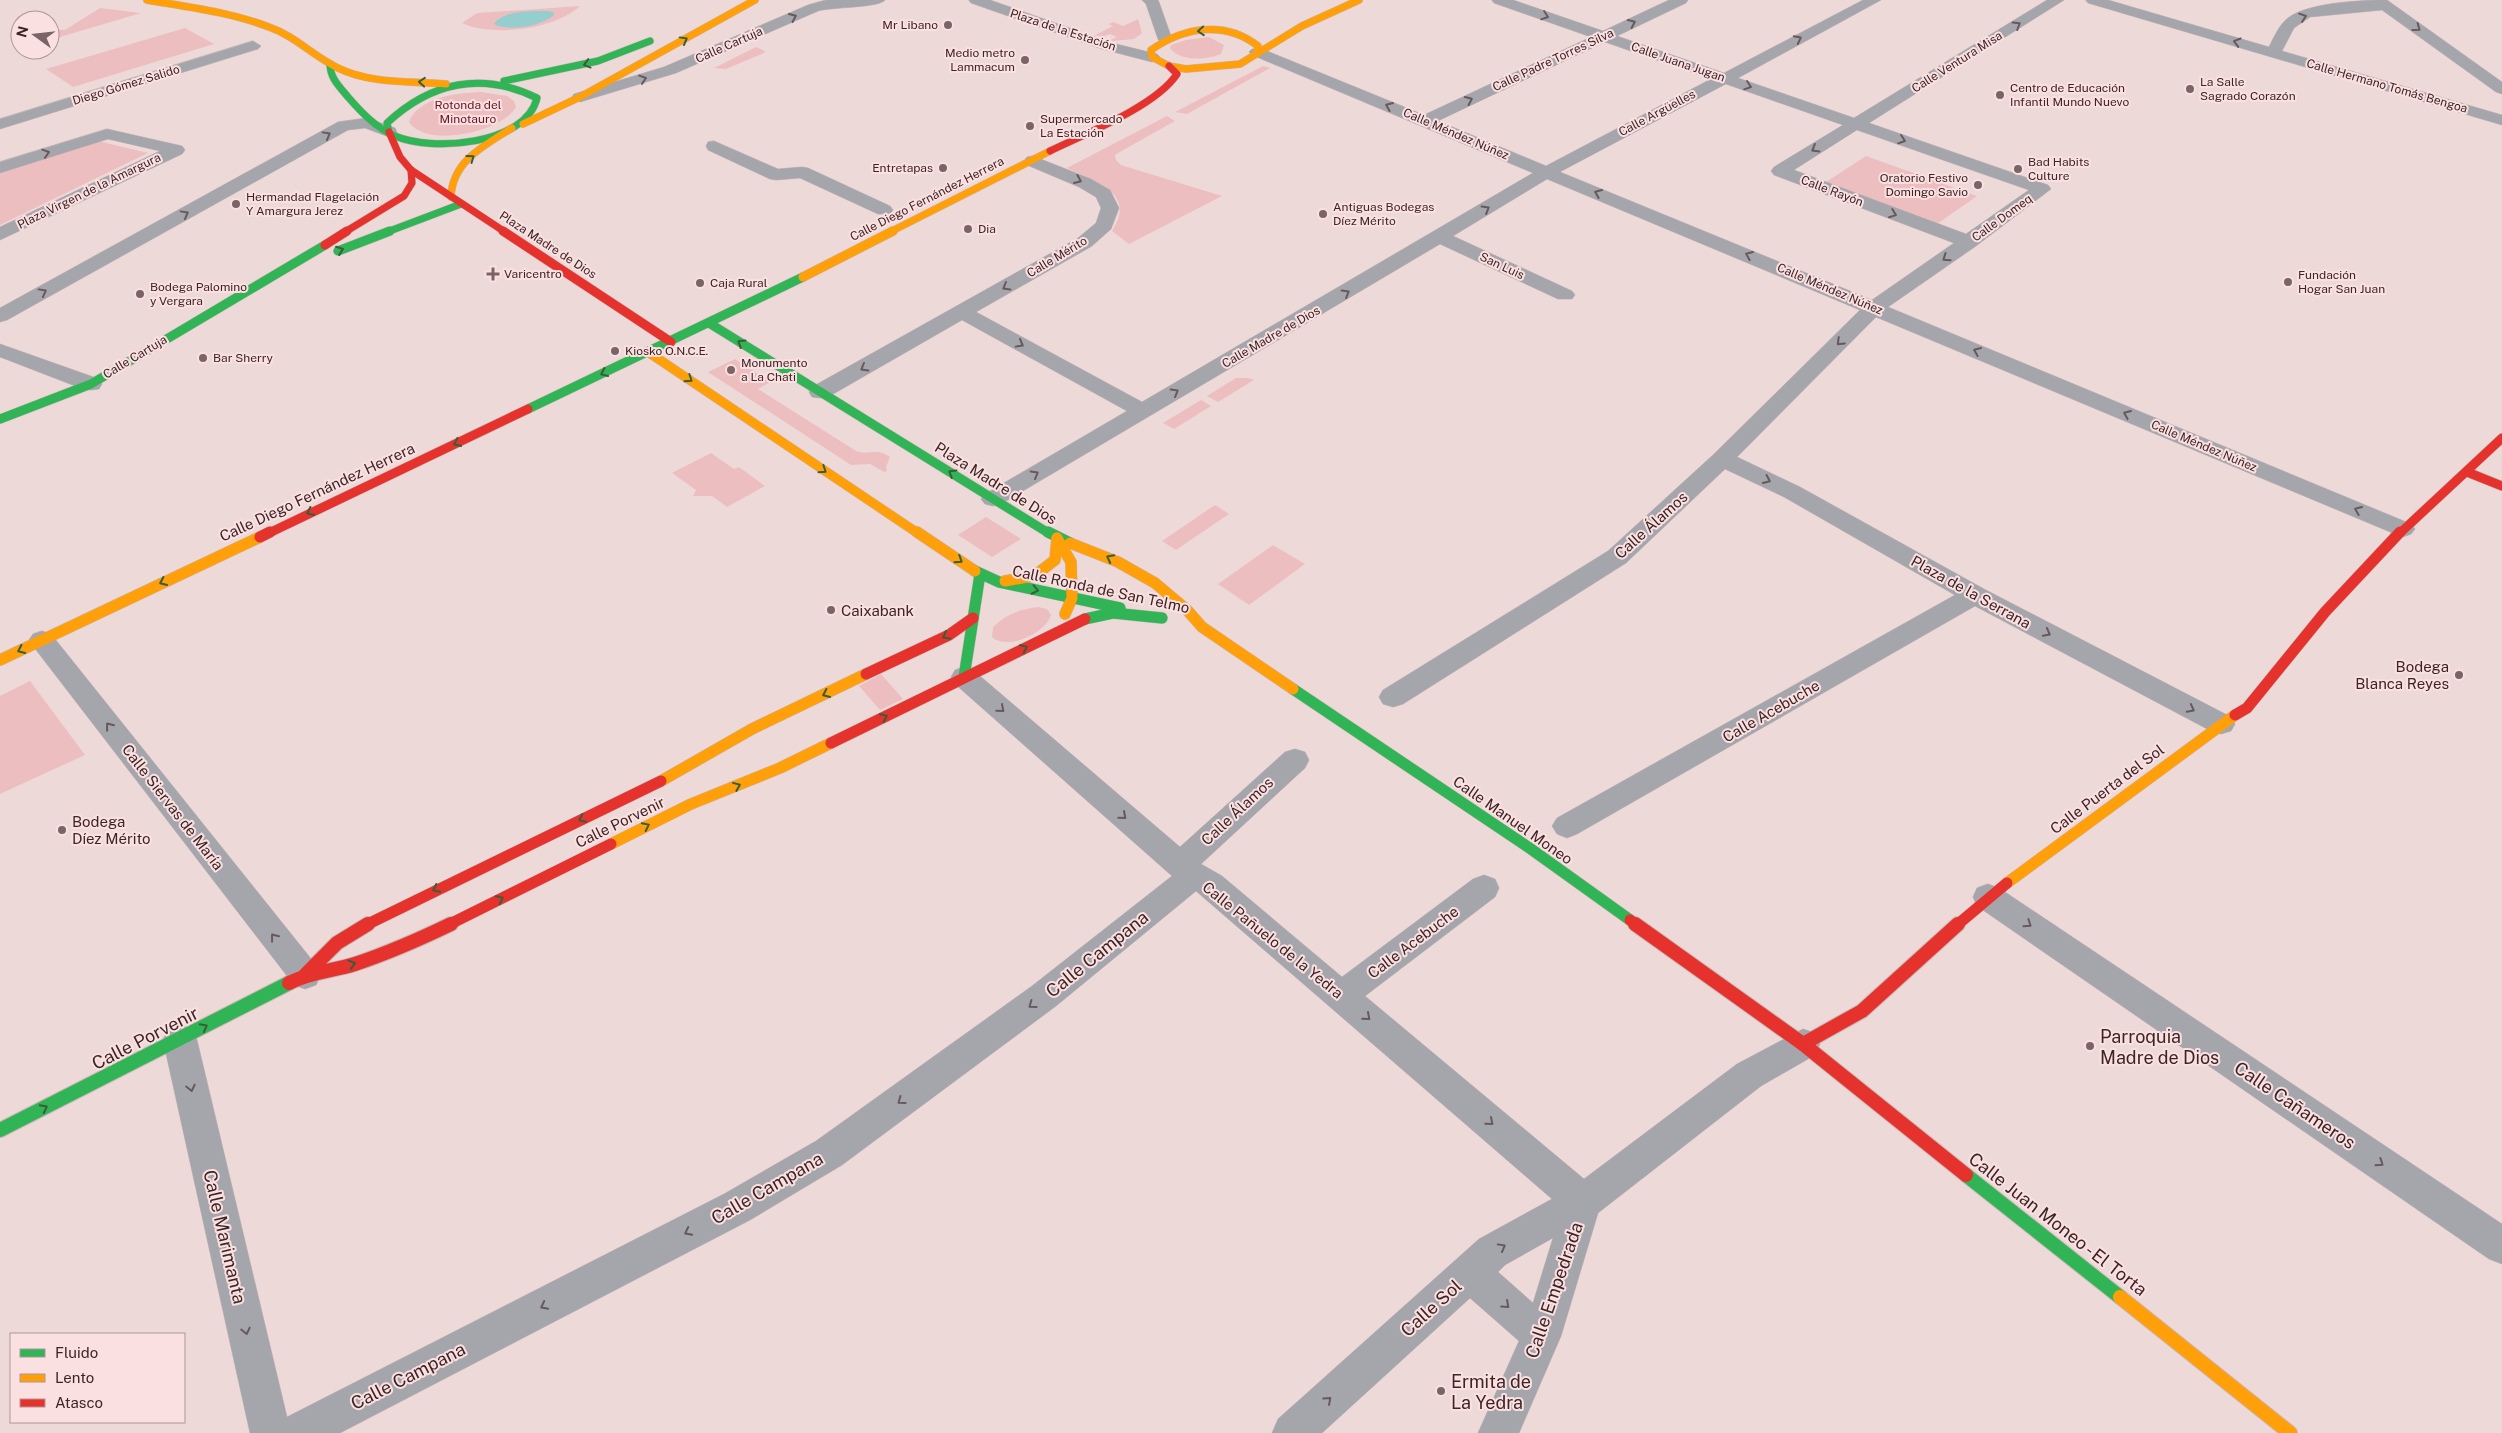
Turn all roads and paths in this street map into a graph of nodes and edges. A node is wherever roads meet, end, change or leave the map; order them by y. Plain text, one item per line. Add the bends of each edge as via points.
1 (147, 0) edge
2 (756, 0) edge
3 (878, 0) edge
4 (976, 0) edge
5 (1149, 0) edge
6 (1359, 0) edge
7 (1499, 0) edge
8 (1681, 0) edge
9 (1874, 0) edge
10 (2057, 0) edge
11 (2092, 0) edge
12 (2381, 3) edge
13 (1302, 26) junction
14 (1276, 30) dead end
15 (1237, 32) junction
16 (1258, 32) dead end
17 (1604, 36) junction
18 (657, 38) dead end
19 (1165, 39) junction
20 (253, 46) dead end
21 (1257, 52) junction
22 (2273, 53) junction
23 (1152, 57) junction
24 (330, 64) junction
25 (1240, 64) junction
26 (1169, 66) junction
27 (1724, 78) junction
28 (1208, 80) dead end
29 (494, 83) junction
30 (470, 84) junction
31 (2502, 89) edge
32 (1174, 92) dead end
33 (580, 97) junction
34 (1156, 97) junction
35 (2502, 120) edge
36 (1425, 121) junction
37 (0, 124) edge
38 (1856, 124) junction
39 (512, 128) junction
40 (389, 132) junction
41 (714, 146) dead end
42 (1033, 161) junction
43 (818, 162) dead end
44 (0, 168) edge
45 (411, 170) junction
46 (802, 172) junction
47 (1547, 172) junction
48 (451, 197) junction
49 (461, 204) junction
50 (884, 210) dead end
51 (0, 234) edge
52 (1440, 237) junction
53 (1969, 242) junction
54 (262, 280) junction
55 (1565, 295) dead end
56 (1874, 308) junction
57 (962, 312) junction
58 (0, 316) edge
59 (709, 323) junction
60 (671, 342) junction
61 (0, 350) edge
62 (648, 352) junction
63 (92, 384) junction
64 (820, 392) junction
65 (1142, 411) junction
66 (0, 419) edge
67 (2502, 438) edge
68 (1722, 459) junction
69 (2467, 472) junction
70 (2502, 486) edge
71 (993, 498) junction
72 (2403, 529) junction
73 (1057, 538) junction
74 (980, 574) junction
75 (999, 582) junction
76 (1975, 595) junction
77 (1072, 598) junction
78 (973, 618) junction
79 (1162, 618) junction
80 (1202, 627) junction
81 (1052, 634) junction
82 (42, 640) junction
83 (917, 650) junction
84 (937, 656) dead end
85 (0, 660) edge
86 (953, 677) junction
87 (1393, 697) dead end
88 (2221, 724) junction
89 (1295, 760) dead end
90 (1567, 826) dead end
91 (1186, 870) junction
92 (1484, 888) dead end
93 (1988, 897) junction
94 (304, 975) junction
95 (1342, 995) junction
96 (180, 1040) junction
97 (1803, 1044) junction
98 (0, 1130) edge
99 (1583, 1202) junction
100 (2502, 1246) edge
101 (1470, 1273) junction
102 (1542, 1336) junction
103 (270, 1433) edge
104 (298, 1433) edge
105 (1292, 1433) edge
106 (1498, 1433) edge
107 (2290, 1433) edge

1 - 24 street via 223,12 254,21 288,35
33 -> 2 street, Calle Cartuja
33 -> 3 street, Calle Cartuja via 670,70 813,8 831,3
4 - 23 street, Plaza de la Estación via 1107,46
5 - 19 street
6 - 13 street
7 -> 17 street, Calle Juana Jugan
17 -> 8 street, Calle Padre Torres Silva
27 -> 9 street, Calle Argüelles
38 -> 10 street, Calle Ventura Misa
22 -> 11 street, Calle Hermano Tomás Bengoa
22 -> 12 street via 2289,24 2297,18
12 -> 31 street
13 - 14 street
13 - 21 street
15 - 16 street
15 -> 19 street via 1200,31
15 - 21 street via 1256,41
17 - 27 street, Calle Juana Jugan
36 -> 17 street, Calle Padre Torres Silva
18 -> 29 street via 598,61
19 - 23 street via 1150,50
20 - 37 street, Diego Gómez Salido
21 - 25 street
36 -> 21 street, Calle Méndez Núñez
22 - 35 street, Calle Hermano Tomás Bengoa
23 - 26 street
30 -> 24 street via 390,79 363,75
24 - 40 street via 332,79
25 - 26 street via 1204,70
25 - 28 street
26 - 34 street, Calle Diego Fernández Herrera via 1177,74 1176,79
27 -> 38 street, Calle Juana Jugan
27 - 47 street, Calle Argüelles
29 - 30 street
29 - 39 street via 530,90 538,98 537,108 529,118
30 - 40 street via 432,92 406,103 393,113 387,123
32 - 34 street, Calle Diego Fernández Herrera
33 - 39 street, Calle Cartuja
34 - 42 street, Calle Diego Fernández Herrera
36 - 47 street, Calle Méndez Núñez
38 -> 53 street, Calle Domeq via 2042,189
38 -> 53 street, Calle Rayón via 1780,170
39 - 40 street via 490,136 438,145 410,142
48 -> 39 street, Calle Cartuja via 449,184 455,172
40 - 45 street via 400,157
58 -> 40 street via 344,126 367,123
41 - 46 street via 776,175
42 -> 57 street, Calle Mérito via 1085,182 1104,194 1110,208 1104,226 1085,242
42 - 59 street, Calle Diego Fernández Herrera
43 - 46 street
44 -> 51 street, Plaza Virgen de la Amargura via 108,134 176,150
45 - 48 street, Plaza Madre de Dios
45 - 54 street, Calle Cartuja via 412,183 404,196
46 - 50 street
52 -> 47 street, Calle Madre de Dios
56 -> 47 street, Calle Méndez Núñez
48 - 49 street, Plaza Madre de Dios
54 -> 49 street, Calle Cartuja
49 - 60 street, Plaza Madre de Dios
52 - 55 street, San Luis
65 -> 52 street, Calle Madre de Dios
53 -> 56 street, Calle Domeq
54 - 63 street, Calle Cartuja
56 -> 68 street, Calle Álamos
72 -> 56 street, Calle Méndez Núñez
57 -> 64 street, Calle Mérito
57 -> 65 street
59 - 60 street
64 -> 59 street, Plaza Madre de Dios
60 - 62 street
61 - 63 street
62 -> 74 street
62 -> 82 street, Calle Diego Fernández Herrera
63 - 66 street, Calle Cartuja
71 -> 64 street, Plaza Madre de Dios
71 -> 65 street, Calle Madre de Dios
67 - 69 street, Calle Puerta del Sol
68 -> 76 street, Plaza de la Serrana via 1792,492
68 - 87 street, Calle Álamos via 1617,557
69 - 70 street
69 - 72 street, Calle Puerta del Sol
71 - 73 street, Plaza Madre de Dios
72 - 88 street, Calle Puerta del Sol via 2325,612 2247,708
73 - 75 street, Plaza Madre de Dios via 1056,560 1034,576
73 - 77 street via 1071,562
80 -> 73 street, Calle Ronda de San Telmo via 1186,606 1154,580 1101,554
74 - 75 street
74 - 78 street
75 -> 77 street, Calle Ronda de San Telmo
76 -> 88 street, Plaza de la Serrana
76 - 90 street, Calle Acebuche
77 - 79 street, Calle Ronda de San Telmo
77 - 81 street
78 -> 83 street, Calle Porvenir via 949,635
78 - 86 street
79 - 80 street, Calle Ronda de San Telmo
79 - 81 street, Calle Porvenir via 1113,613 1078,622
80 - 97 street, Calle Manuel Moneo via 1531,850
86 -> 81 street, Calle Porvenir
82 -> 85 street, Calle Diego Fernández Herrera
94 -> 82 street, Calle Siervas de María
83 - 84 street
83 -> 94 street, Calle Porvenir via 752,729 673,775 381,916 337,943
86 -> 91 street, Calle Pañuelo de la Yedra
94 -> 86 street, Calle Porvenir via 354,964 412,943 692,804 780,768
88 - 93 street, Calle Puerta del Sol
89 - 91 street, Calle Álamos
91 - 95 street, Calle Pañuelo de la Yedra via 1211,885
91 -> 104 street, Calle Campana via 1044,996 829,1153 737,1207
92 - 95 street, Calle Acebuche
93 - 97 street, Calle Puerta del Sol via 1862,1011
93 -> 100 street, Calle Cañameros
96 -> 94 street, Calle Porvenir
95 -> 99 street, Calle Pañuelo de la Yedra
98 -> 96 street, Calle Porvenir
96 -> 103 street, Calle Marimanta
97 - 99 street, Calle Sol via 1749,1075
97 - 107 street, Calle Juan Moneo - El Torta
101 -> 99 street, Calle Sol via 1492,1252
99 - 102 street, Calle Empedrada
101 -> 102 street
105 -> 101 street, Calle Sol
102 - 106 street, Calle Empedrada

